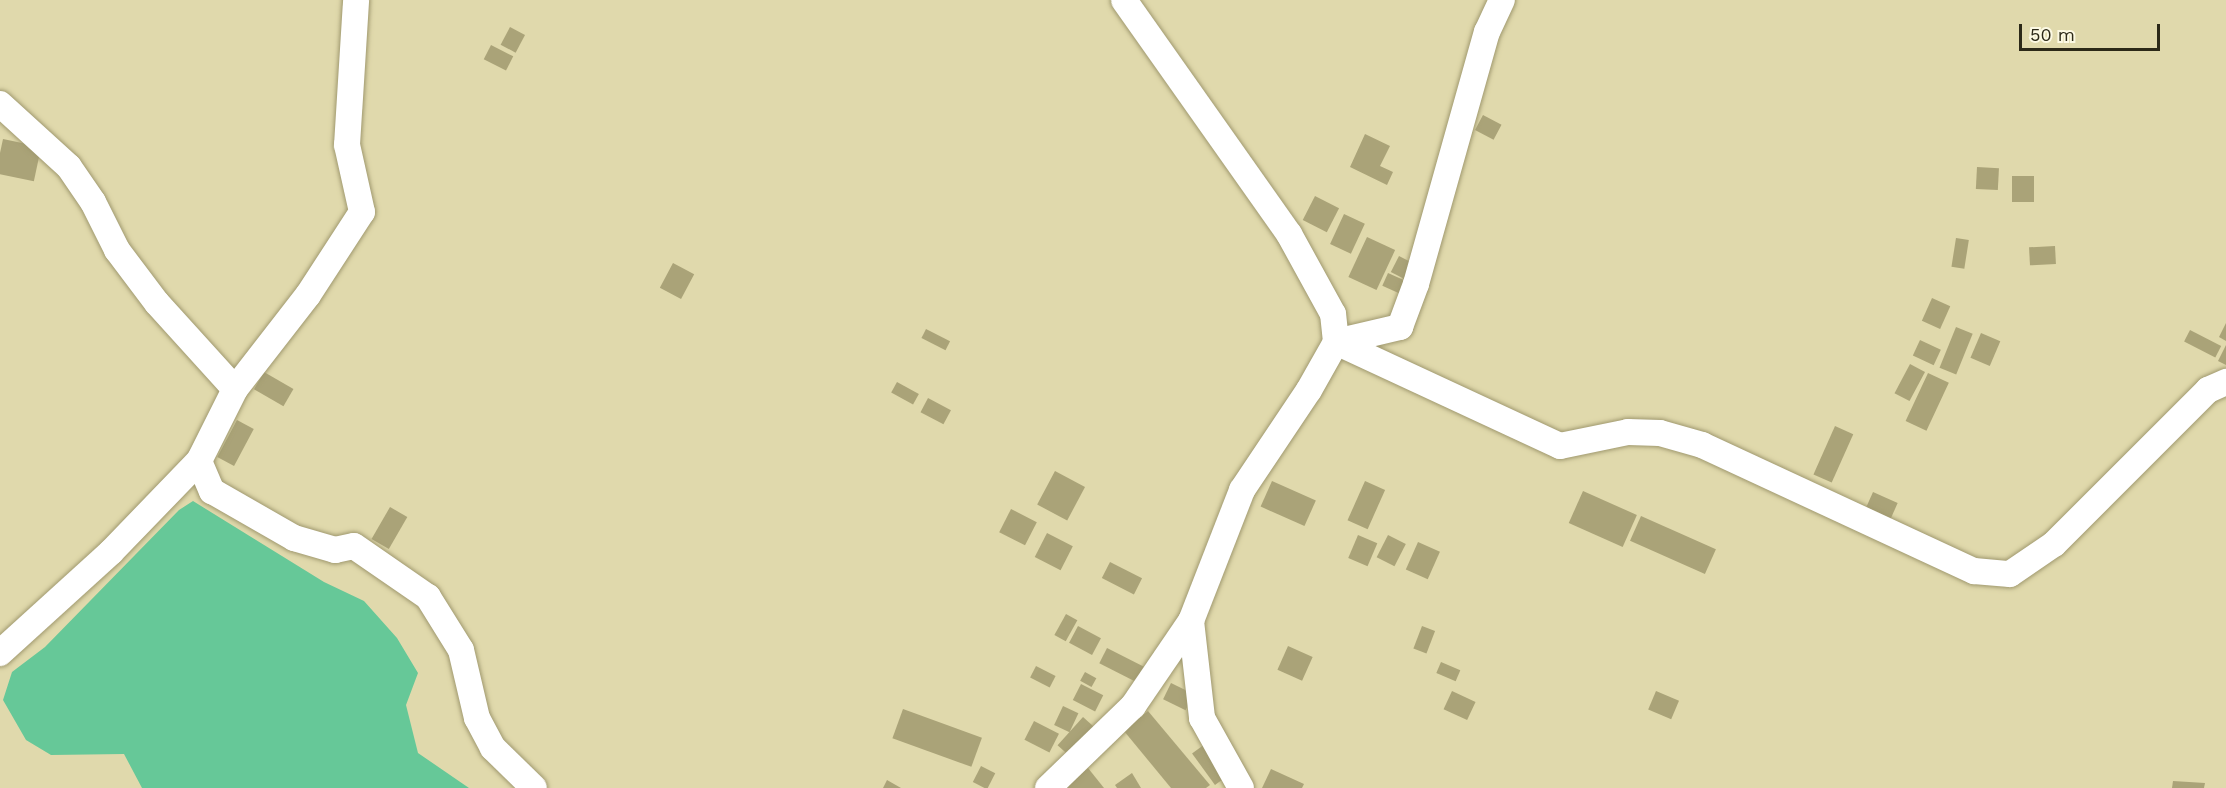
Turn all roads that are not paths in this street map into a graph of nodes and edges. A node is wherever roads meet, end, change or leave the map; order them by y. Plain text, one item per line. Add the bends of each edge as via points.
1 (356, 0) edge
2 (1124, 0) edge
3 (1502, 0) edge
4 (0, 104) edge
5 (1336, 342) junction
6 (2226, 382) edge
7 (235, 389) junction
8 (198, 461) junction
9 (1191, 621) junction
10 (0, 653) edge
11 (534, 788) edge
12 (1048, 788) edge
13 (1241, 788) edge

1 - 7 street via 347,145 362,212 308,295
2 - 5 street via 1289,234 1334,314
3 - 5 street via 1487,32 1416,284 1400,327
4 - 7 street via 69,167 93,202 117,250 157,303
5 - 6 street via 1560,446 1628,432 1660,433 1702,446 1974,571 2010,574 2054,544 2208,390
5 - 9 street via 1242,490
7 - 8 street
8 - 10 street via 111,552
8 - 11 street via 212,490 294,538 335,550 354,546 428,597 460,650 470,698 488,738
9 - 12 street via 1134,706
9 - 13 street via 1202,718

